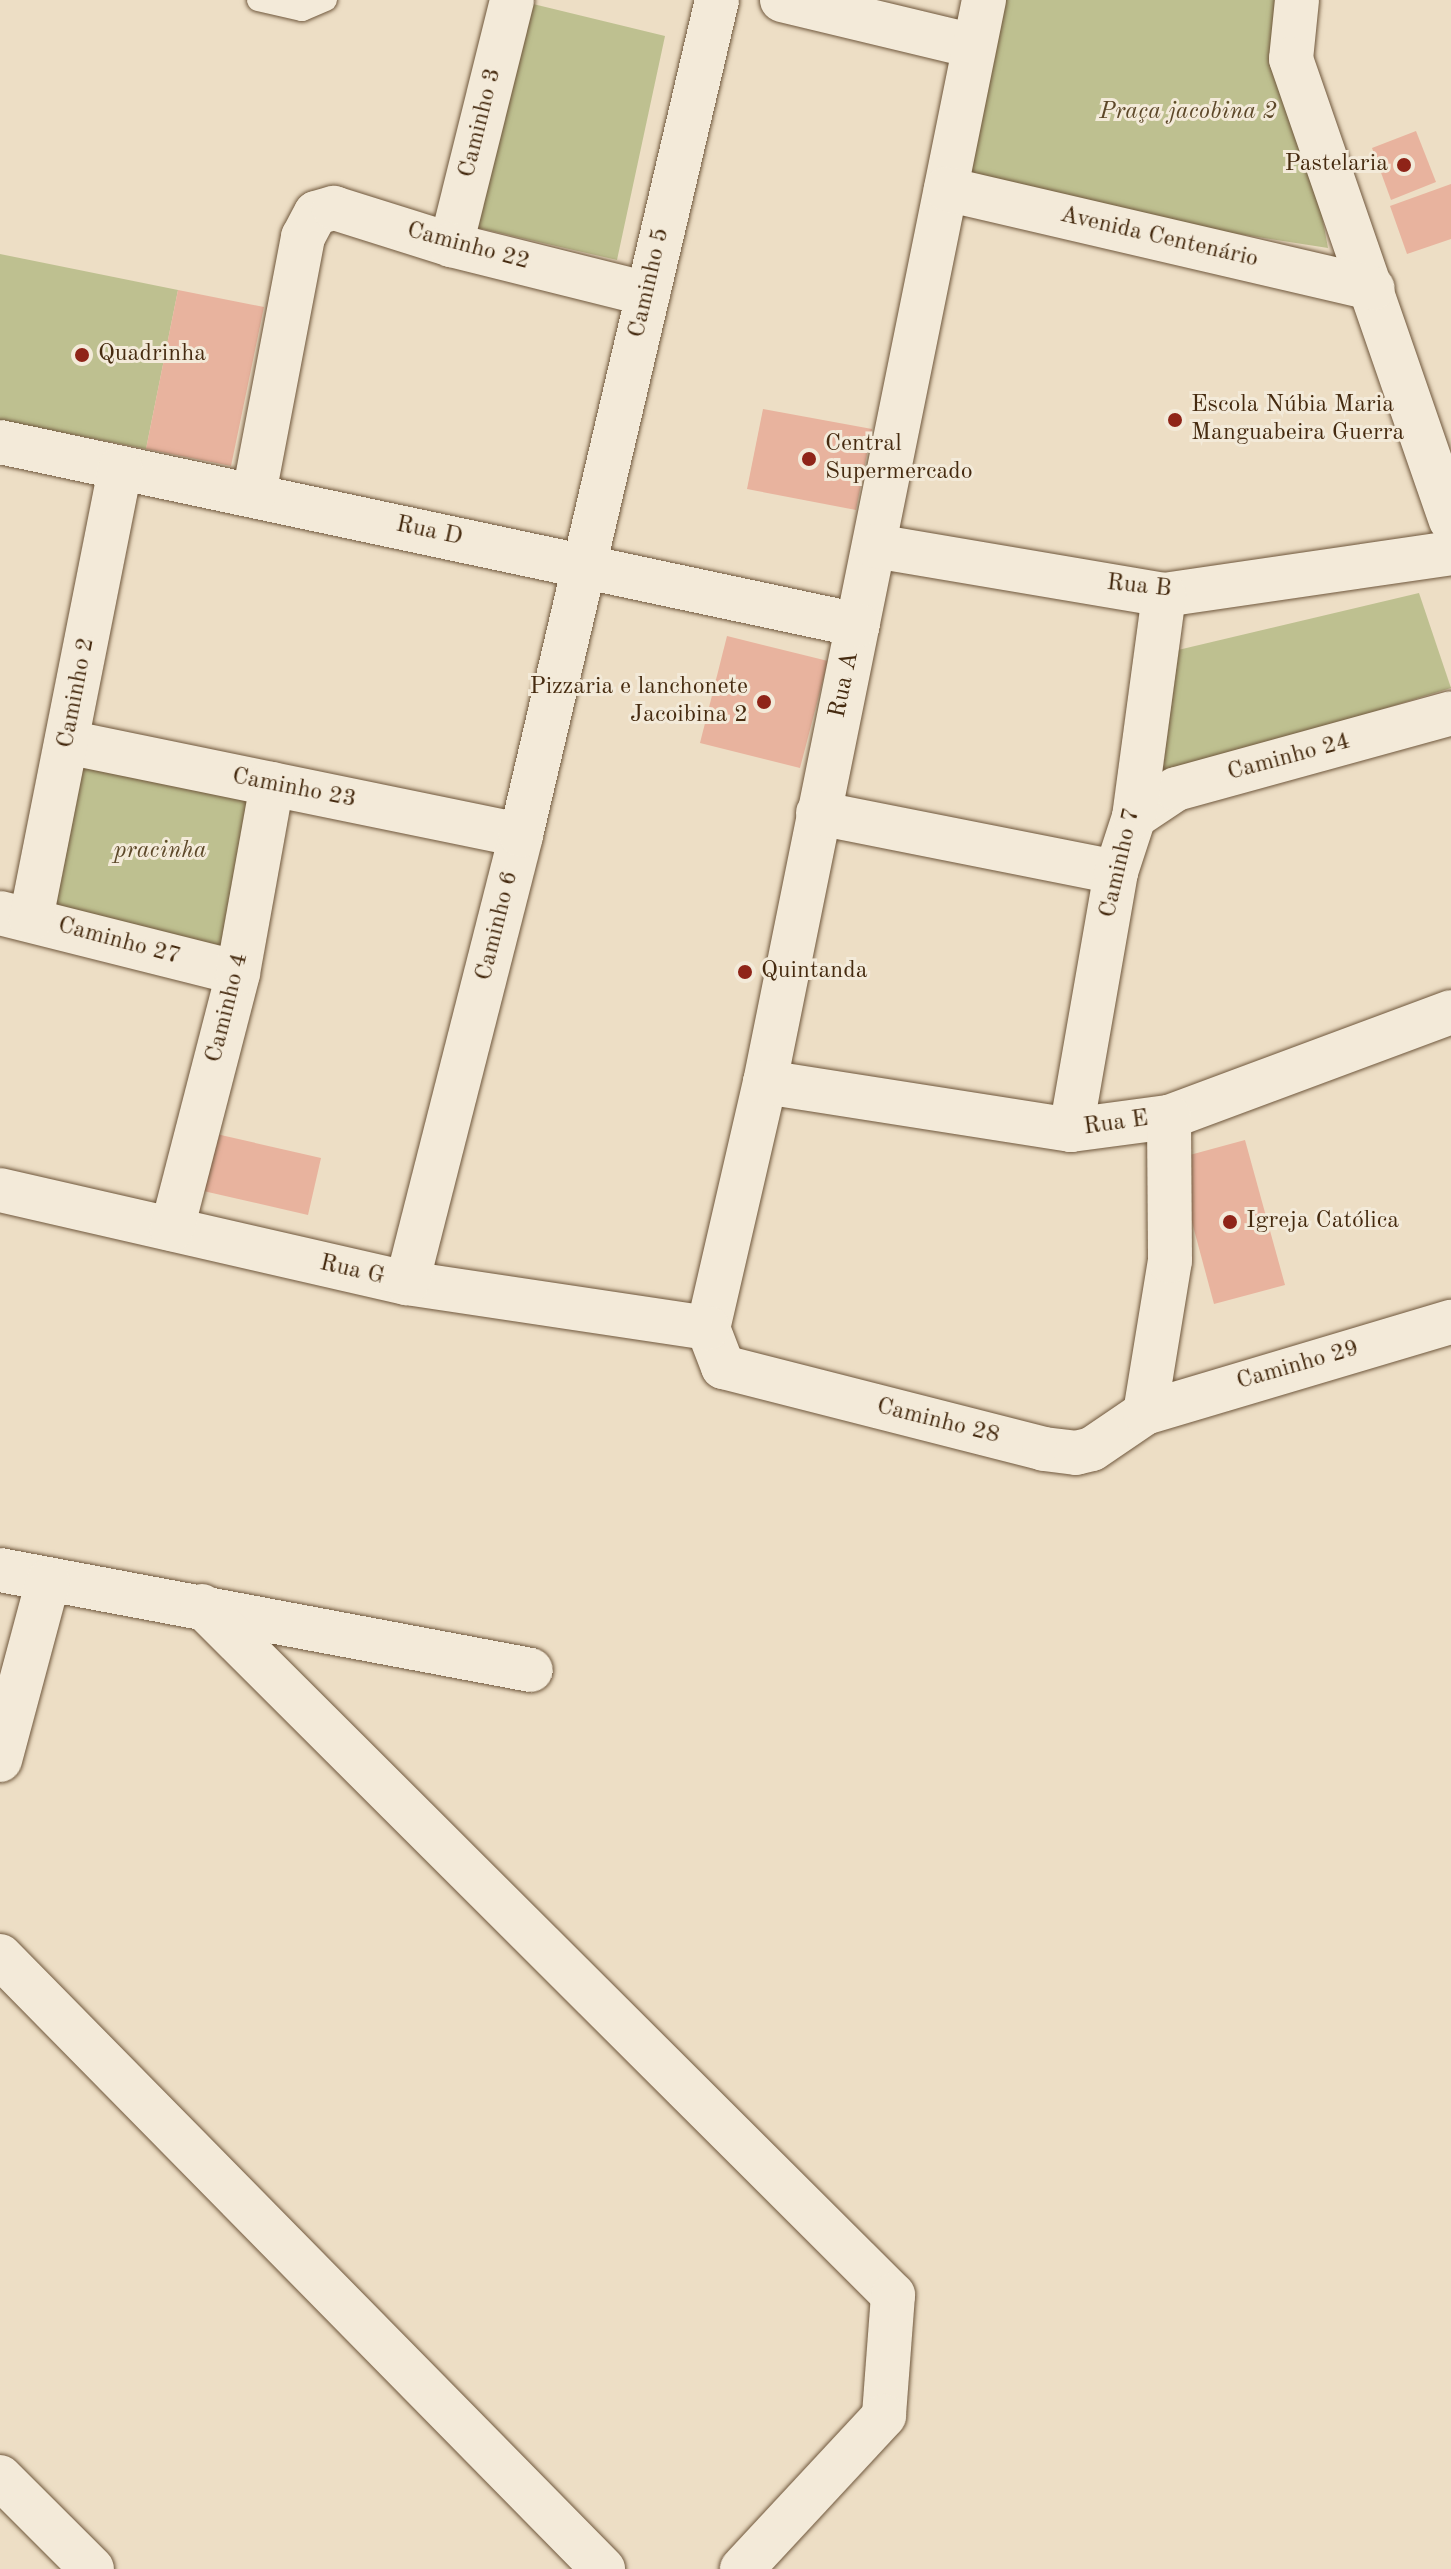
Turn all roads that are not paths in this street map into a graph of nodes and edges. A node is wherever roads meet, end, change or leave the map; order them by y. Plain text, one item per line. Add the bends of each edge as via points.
1 (258, 0) edge
2 (326, 0) edge
3 (512, 0) edge
4 (717, 0) edge
5 (782, 0) edge
6 (984, 0) edge
7 (1297, 0) edge
8 (974, 46) junction
9 (946, 189) junction
10 (451, 245) junction
11 (1373, 288) junction
12 (648, 294) junction
13 (0, 442) edge
14 (1440, 452) edge
15 (120, 468) junction
16 (254, 494) junction
17 (1451, 520) edge
18 (875, 546) junction
19 (1451, 553) edge
20 (584, 566) junction
21 (1164, 595) junction
22 (858, 625) junction
23 (1451, 713) edge
24 (67, 742) junction
25 (272, 784) junction
26 (818, 813) junction
27 (1134, 817) junction
28 (521, 835) junction
29 (1116, 872) junction
30 (16, 916) edge
31 (238, 973) junction
32 (1451, 1012) edge
33 (765, 1082) junction
34 (1169, 1117) junction
35 (1071, 1130) junction
36 (0, 1190) edge
37 (172, 1229) junction
38 (407, 1283) junction
39 (1451, 1322) edge
40 (716, 1347) junction
41 (1145, 1413) junction
42 (0, 1570) edge
43 (48, 1581) junction
44 (202, 1606) junction
45 (531, 1670) dead end
46 (0, 1760) edge
47 (0, 1956) edge
48 (0, 2477) edge
49 (92, 2569) edge
50 (603, 2569) edge
51 (742, 2569) edge

1 - 2 lane via 302,10
3 - 10 street, Caminho 3
4 - 12 street, Caminho 5
5 - 8 street
6 - 8 street, Rua A
7 - 11 street via 1291,59
8 - 9 street, Rua A
9 - 11 street, Avenida Centenário
9 - 18 street, Rua A
10 - 12 street, Caminho 22
10 - 16 street, Caminho 22 via 334,208 316,213 303,237
11 - 14 street
12 - 20 street, Caminho 5
13 - 15 street, Rua D
14 - 17 street
15 - 16 street, Rua D
15 - 24 street, Caminho 2
16 - 20 street, Rua D
18 - 21 street, Rua B
18 - 22 street, Rua A
19 - 21 street, Rua B
20 - 22 street, Rua D
20 - 28 street, Caminho 6
21 - 27 street, Caminho 7
22 - 26 street, Rua A
23 - 27 street, Caminho 24 via 1176,789
24 - 25 street, Caminho 23
24 - 30 street, Caminho 2
25 - 28 street, Caminho 23
25 - 31 street, Caminho 4
26 - 29 street
26 - 33 street, Rua A
27 - 29 street, Caminho 7
28 - 38 street, Caminho 6
29 - 35 street, Caminho 7
30 - 31 street, Caminho 27
31 - 37 street, Caminho 4
32 - 34 street, Rua E
33 - 35 street, Rua E
33 - 40 street, Rua A
34 - 35 street, Rua E
34 - 41 street via 1170,1261
36 - 37 street, Rua G
37 - 38 street, Rua G
38 - 40 street, Rua G
39 - 41 street, Caminho 29
40 - 41 street, Caminho 28 via 1044,1449 1092,1449
42 - 43 street
43 - 44 street
43 - 46 street
44 - 45 street
44 - 51 street via 893,2295 884,2416
47 - 50 street
48 - 49 street

